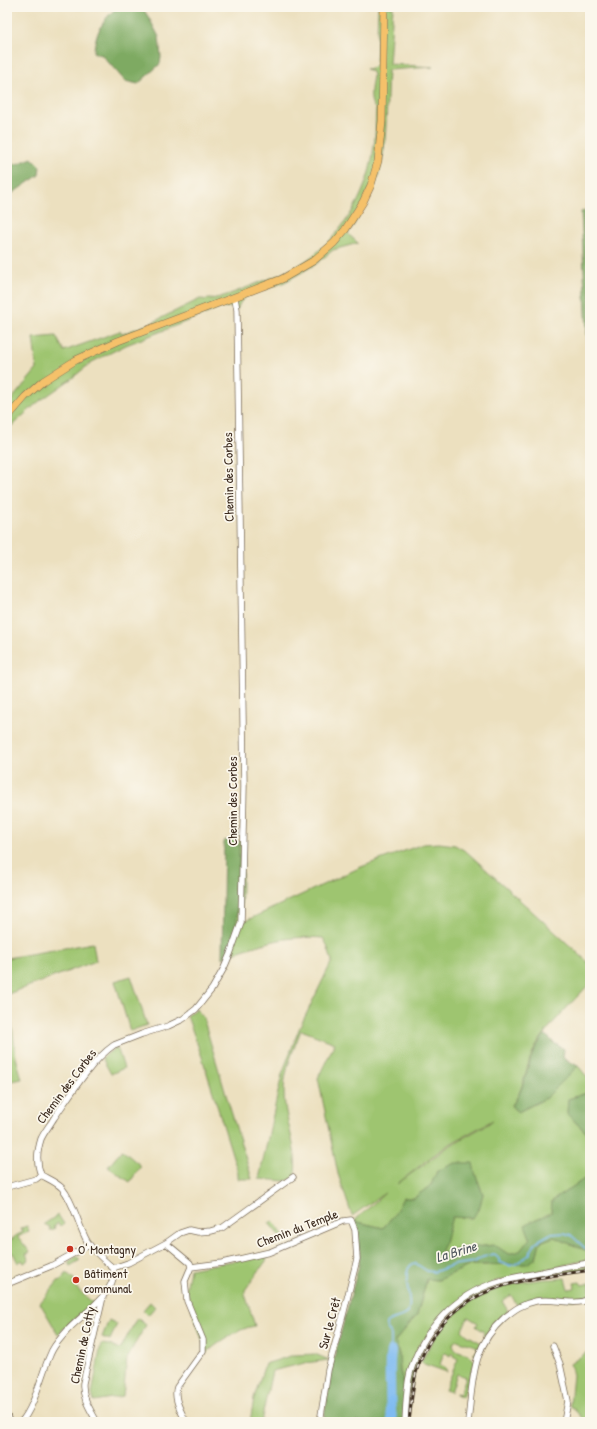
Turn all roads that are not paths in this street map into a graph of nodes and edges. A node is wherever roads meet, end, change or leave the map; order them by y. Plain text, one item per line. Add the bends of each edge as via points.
1 (384, 7) edge
2 (235, 298) junction
3 (7, 418) edge
4 (41, 1175) junction
5 (293, 1177) dead end
6 (7, 1187) edge
7 (351, 1220) joint
8 (166, 1243) junction
9 (89, 1244) junction
10 (590, 1263) edge
11 (191, 1267) junction
12 (113, 1268) junction
13 (7, 1284) edge
14 (103, 1294) junction
15 (590, 1299) edge
16 (553, 1346) dead end
17 (7, 1415) edge
18 (9, 1422) edge
19 (21, 1422) edge
20 (97, 1422) edge
21 (186, 1422) edge
22 (320, 1422) edge
23 (405, 1422) edge
24 (468, 1422) edge
25 (564, 1422) edge

1 - 2 main road via 380,146 375,172 363,202 345,230 314,261
2 - 3 main road via 118,341 76,360 43,381
2 - 4 street, Chemin des Corbes via 244,786 241,923 224,968 196,1009 173,1024 114,1045 90,1067 42,1138 37,1153
4 - 6 street via 36,1179
4 - 9 street via 62,1188
5 - 8 street via 222,1228 198,1232 189,1230
7 - 11 street, Chemin du Temple via 343,1221 270,1252
7 - 22 street, Sur le Crêt via 357,1253 356,1264 328,1370
8 - 11 street via 190,1263
8 - 12 street
9 - 12 street
9 - 13 street via 52,1266
10 - 23 street via 496,1282 469,1294 455,1304 438,1321 421,1345 410,1374
11 - 21 street via 185,1281 187,1301 204,1346 176,1391
12 - 14 street via 114,1279
14 - 19 street via 53,1348 28,1412
14 - 20 street, Chemin de Cotty via 82,1391
15 - 24 street via 573,1303 537,1301 518,1306 495,1327 481,1347 476,1360
16 - 25 street via 560,1364 568,1401
17 - 18 street

